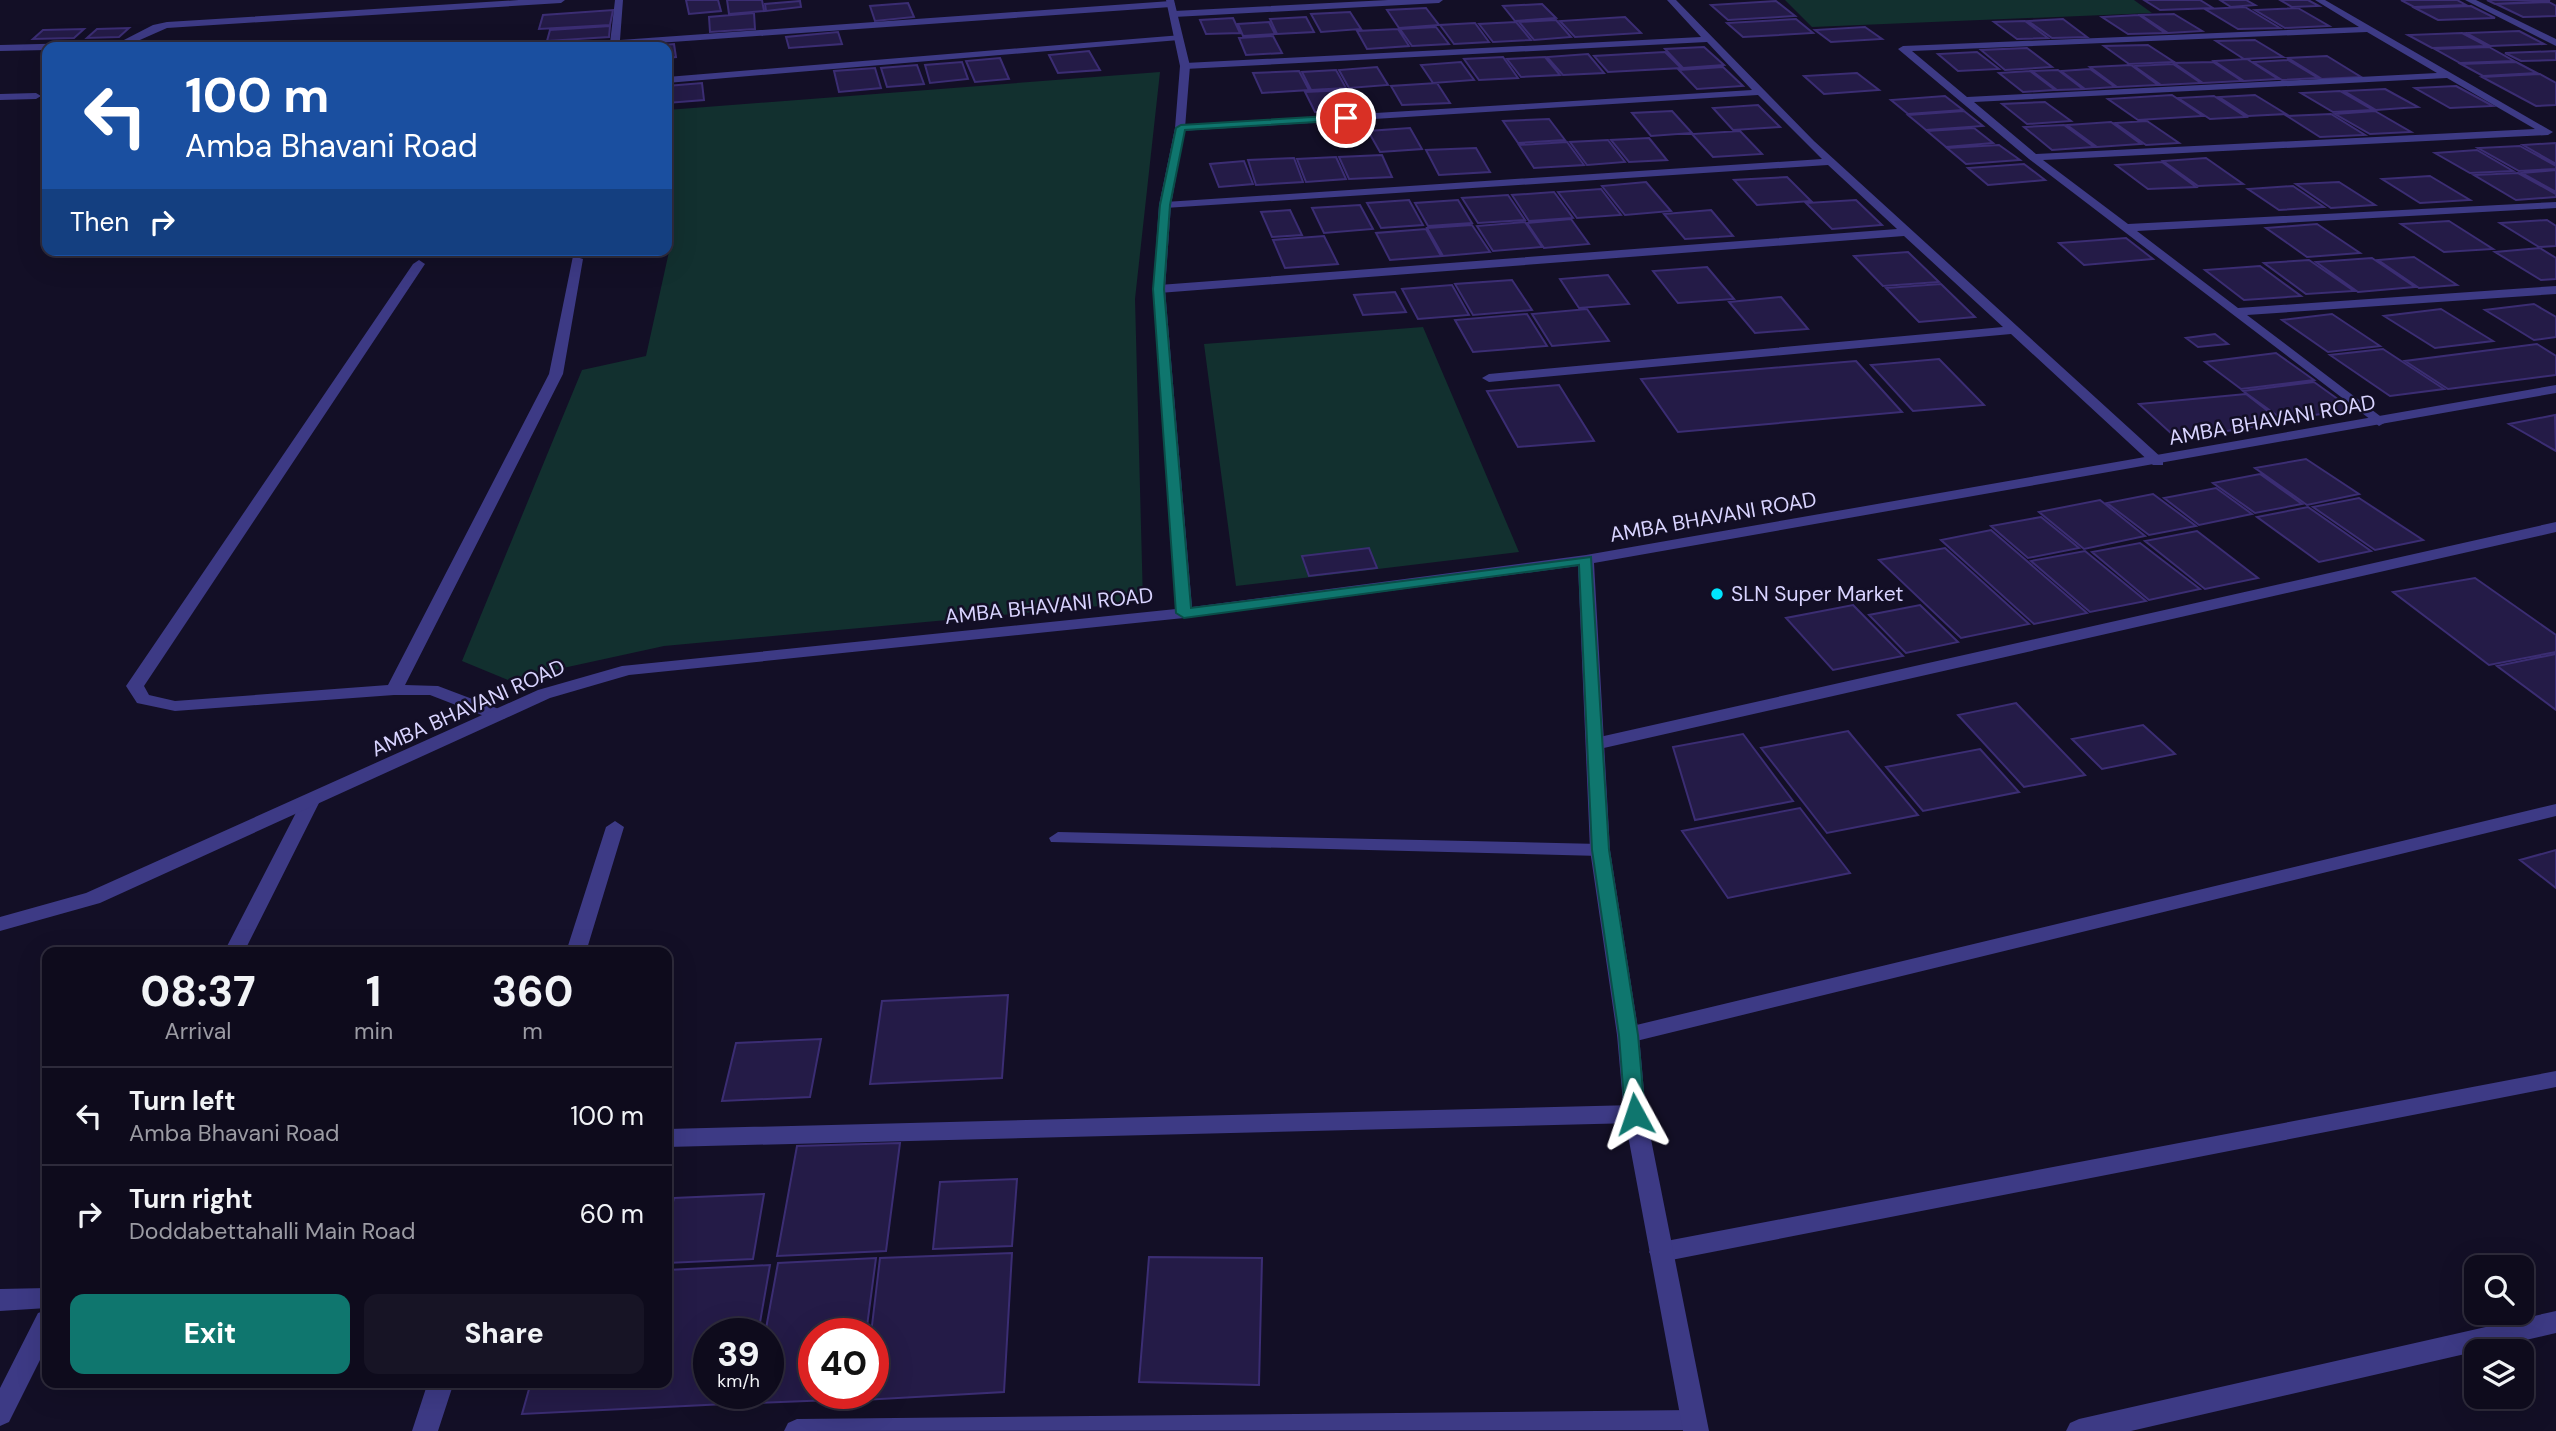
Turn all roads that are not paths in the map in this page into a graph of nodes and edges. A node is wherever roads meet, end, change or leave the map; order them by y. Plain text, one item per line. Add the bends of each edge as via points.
1 (561, 0) edge
2 (619, 0) edge
3 (1438, 0) edge
4 (1671, 0) edge
5 (2319, 0) edge
6 (2469, 0) edge
7 (1172, 6) edge
8 (2371, 29) junction
9 (1179, 37) junction
10 (1709, 39) junction
11 (128, 42) edge
12 (615, 42) edge
13 (650, 42) edge
14 (2556, 43) edge
15 (42, 47) edge
16 (0, 48) edge
17 (1185, 66) junction
18 (2447, 75) junction
19 (672, 80) edge
20 (1761, 92) junction
21 (36, 96) dead end
22 (0, 97) edge
23 (1962, 100) junction
24 (1181, 128) junction
25 (2552, 134) edge
26 (2033, 157) junction
27 (1831, 162) junction
28 (1165, 205) junction
29 (2556, 205) edge
30 (2125, 228) junction
31 (1907, 232) junction
32 (577, 259) dead end
33 (419, 264) dead end
34 (1159, 289) junction
35 (2556, 290) edge
36 (2235, 312) junction
37 (2013, 330) junction
38 (1489, 378) dead end
39 (2556, 390) edge
40 (2379, 422) junction
41 (2158, 462) junction
42 (2556, 527) edge
43 (1586, 560) junction
44 (1184, 613) junction
45 (394, 690) junction
46 (498, 715) junction
47 (1595, 744) junction
48 (311, 801) junction
49 (2556, 810) edge
50 (615, 827) dead end
51 (1058, 838) dead end
52 (1600, 850) junction
53 (0, 924) edge
54 (237, 947) edge
55 (578, 947) edge
56 (1628, 1035) junction
57 (2556, 1079) edge
58 (1635, 1114) junction
59 (672, 1138) edge
60 (1661, 1252) junction
61 (42, 1298) edge
62 (0, 1300) edge
63 (2556, 1322) edge
64 (42, 1331) edge
65 (438, 1388) edge
66 (0, 1414) edge
67 (1695, 1426) edge
68 (425, 1431) edge
69 (797, 1431) edge
70 (2079, 1431) edge

1 - 11 street via 167,25
2 - 12 street
3 - 7 street
4 - 10 street
5 - 8 street
6 - 14 street
7 - 9 street
7 - 13 street
8 - 18 street
8 - 23 street via 1903,49
9 - 17 street
9 - 19 street
10 - 17 street
10 - 20 street
15 - 16 street
17 - 24 street
18 - 23 street
18 - 25 street
20 - 24 street
20 - 27 street
21 - 22 street
23 - 26 street
24 - 28 street
25 - 26 street
26 - 30 street
27 - 28 street
27 - 31 street
28 - 34 street
29 - 30 street
30 - 36 street
31 - 34 street
31 - 37 street
32 - 45 street via 556,374
33 - 45 street via 135,686 143,699 175,706
34 - 44 street
35 - 36 street
36 - 40 street
37 - 38 street
37 - 41 street
39 - 40 street, AMBA BHAVANI ROAD
40 - 41 street, AMBA BHAVANI ROAD
41 - 43 street, AMBA BHAVANI ROAD
42 - 47 street
43 - 44 street, AMBA BHAVANI ROAD
43 - 47 street
44 - 46 street, AMBA BHAVANI ROAD via 628,670 544,694
45 - 46 street via 432,690
46 - 48 street, AMBA BHAVANI ROAD
47 - 52 street
48 - 53 street, AMBA BHAVANI ROAD via 93,898
48 - 54 street
49 - 56 street
50 - 55 street
51 - 52 street
52 - 56 street
56 - 58 street
57 - 60 street
58 - 59 street
58 - 60 street
60 - 67 street
61 - 62 street
63 - 70 street
64 - 66 street
65 - 68 street
67 - 69 street

